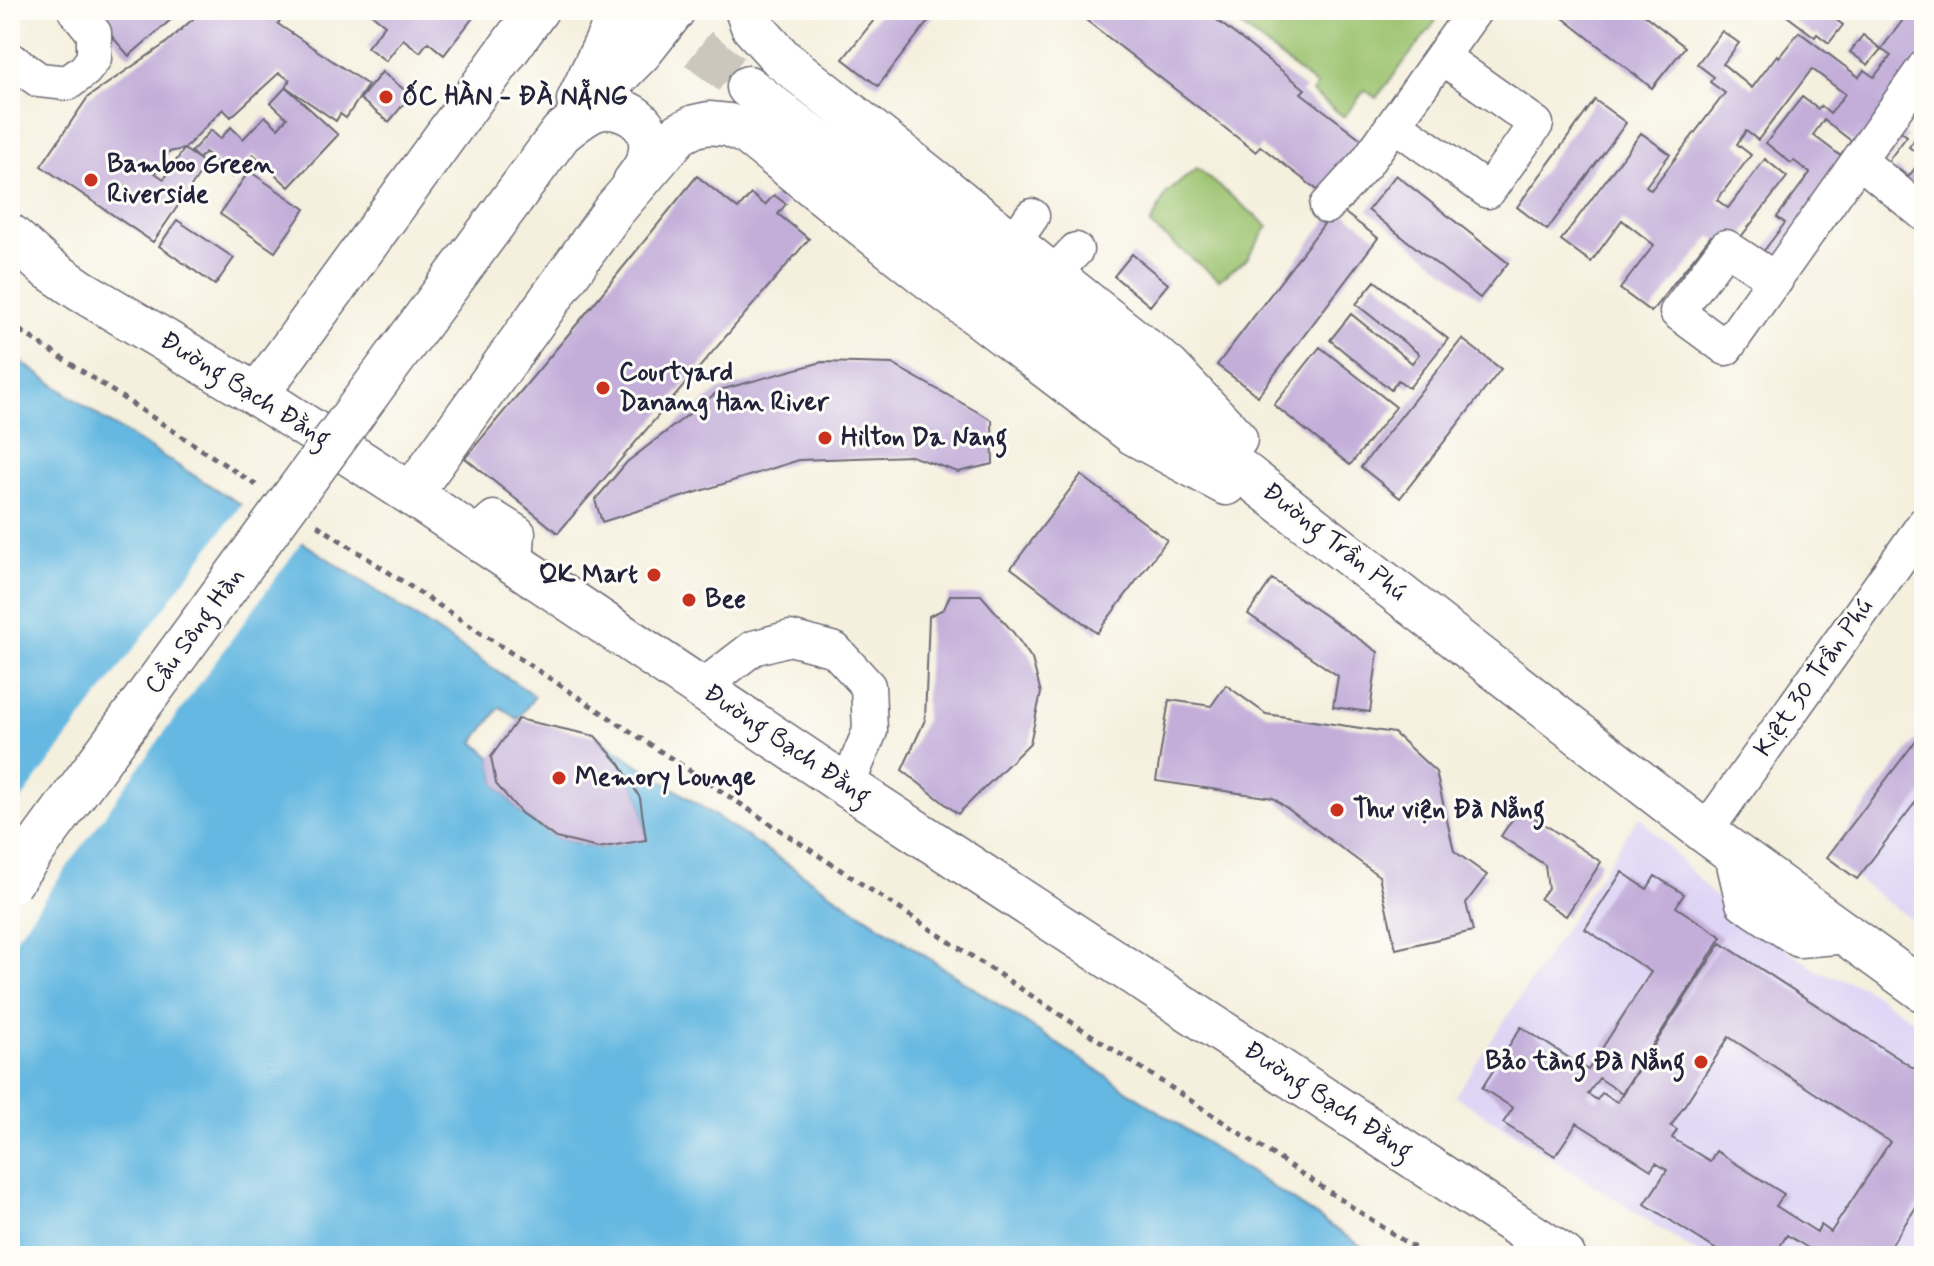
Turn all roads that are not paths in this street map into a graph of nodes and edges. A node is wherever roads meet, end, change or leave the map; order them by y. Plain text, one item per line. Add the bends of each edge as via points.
1 (75, 10) edge
2 (537, 10) edge
3 (674, 10) edge
4 (746, 10) edge
5 (1475, 10) edge
6 (608, 16) edge
7 (1442, 57) junction
8 (10, 59) edge
9 (1924, 68) edge
10 (748, 87) tunnel mouth
11 (1394, 124) junction
12 (561, 133) junction
13 (1860, 161) junction
14 (1327, 206) dead end
15 (614, 210) junction
16 (1924, 214) edge
17 (10, 235) edge
18 (1776, 280) dead end
19 (257, 395) junction
20 (411, 494) junction
21 (1924, 524) edge
22 (1330, 539) junction
23 (701, 688) junction
24 (847, 786) junction
25 (1718, 842) junction
26 (10, 883) edge
27 (1924, 991) edge
28 (1564, 1256) edge

1 - 8 street via 94,33 94,58 68,83 39,80
2 - 19 main road
3 - 12 main road via 641,52
4 - 22 main road via 752,26 782,59 1064,262
5 - 7 street
6 - 12 main road
7 - 11 street
7 - 11 street via 1536,124 1488,191
9 - 13 street
10 - 22 main road, Đường Trần Phú
11 - 14 street
12 - 15 main road via 597,109 611,108 627,112 647,131 651,143 646,165
12 - 26 main road, Cầu Sông Hàn, bridge
13 - 16 street
13 - 18 street
15 - 20 main road
15 - 22 main road via 679,134 709,123 729,125 749,135 1134,434
17 - 19 main road, Đường Bạch Đằng via 80,290
19 - 20 main road, Đường Bạch Đằng
20 - 23 main road, Đường Bạch Đằng
21 - 25 street, Kiệt 30 Trần Phú
22 - 25 main road, Đường Trần Phú
23 - 24 main road, Đường Bạch Đằng
23 - 24 street via 753,648 790,638 835,650 868,686 870,731
24 - 28 main road, Đường Bạch Đằng
25 - 27 main road, Đường Trần Phú

